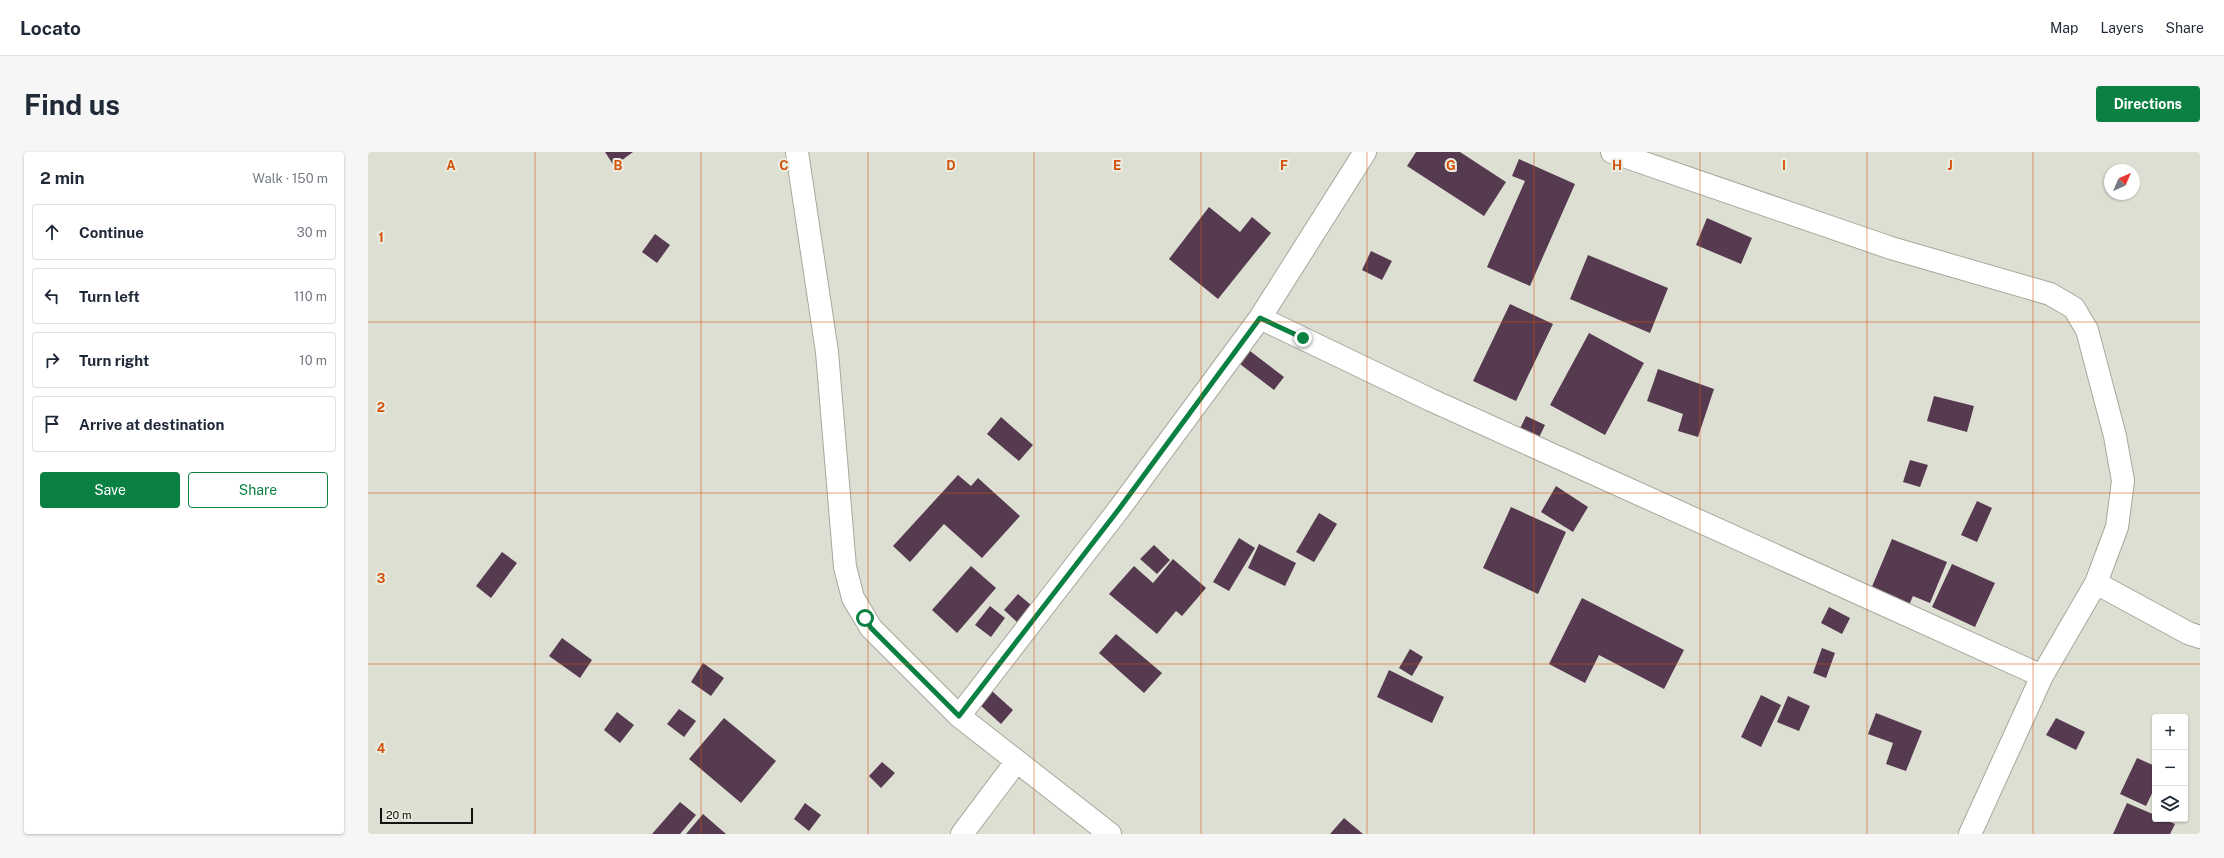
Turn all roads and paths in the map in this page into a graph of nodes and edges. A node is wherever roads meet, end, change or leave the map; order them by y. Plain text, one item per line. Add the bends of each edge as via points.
1 (797, 152) edge
2 (1365, 152) edge
3 (1612, 152) edge
4 (1260, 318) junction
5 (2096, 583) junction
6 (2200, 637) edge
7 (2042, 676) junction
8 (959, 716) junction
9 (1016, 762) junction
10 (962, 834) edge
11 (1110, 834) edge
12 (1970, 834) edge

1 - 8 street via 827,352 845,567 853,598 871,628
2 - 4 street
3 - 5 street via 1891,248 2050,294 2074,308 2087,330 2116,436 2123,481 2117,527
4 - 7 street via 1431,400
4 - 8 street via 1119,509
5 - 6 street
5 - 7 street
7 - 12 street
8 - 9 street
9 - 10 street
9 - 11 street

